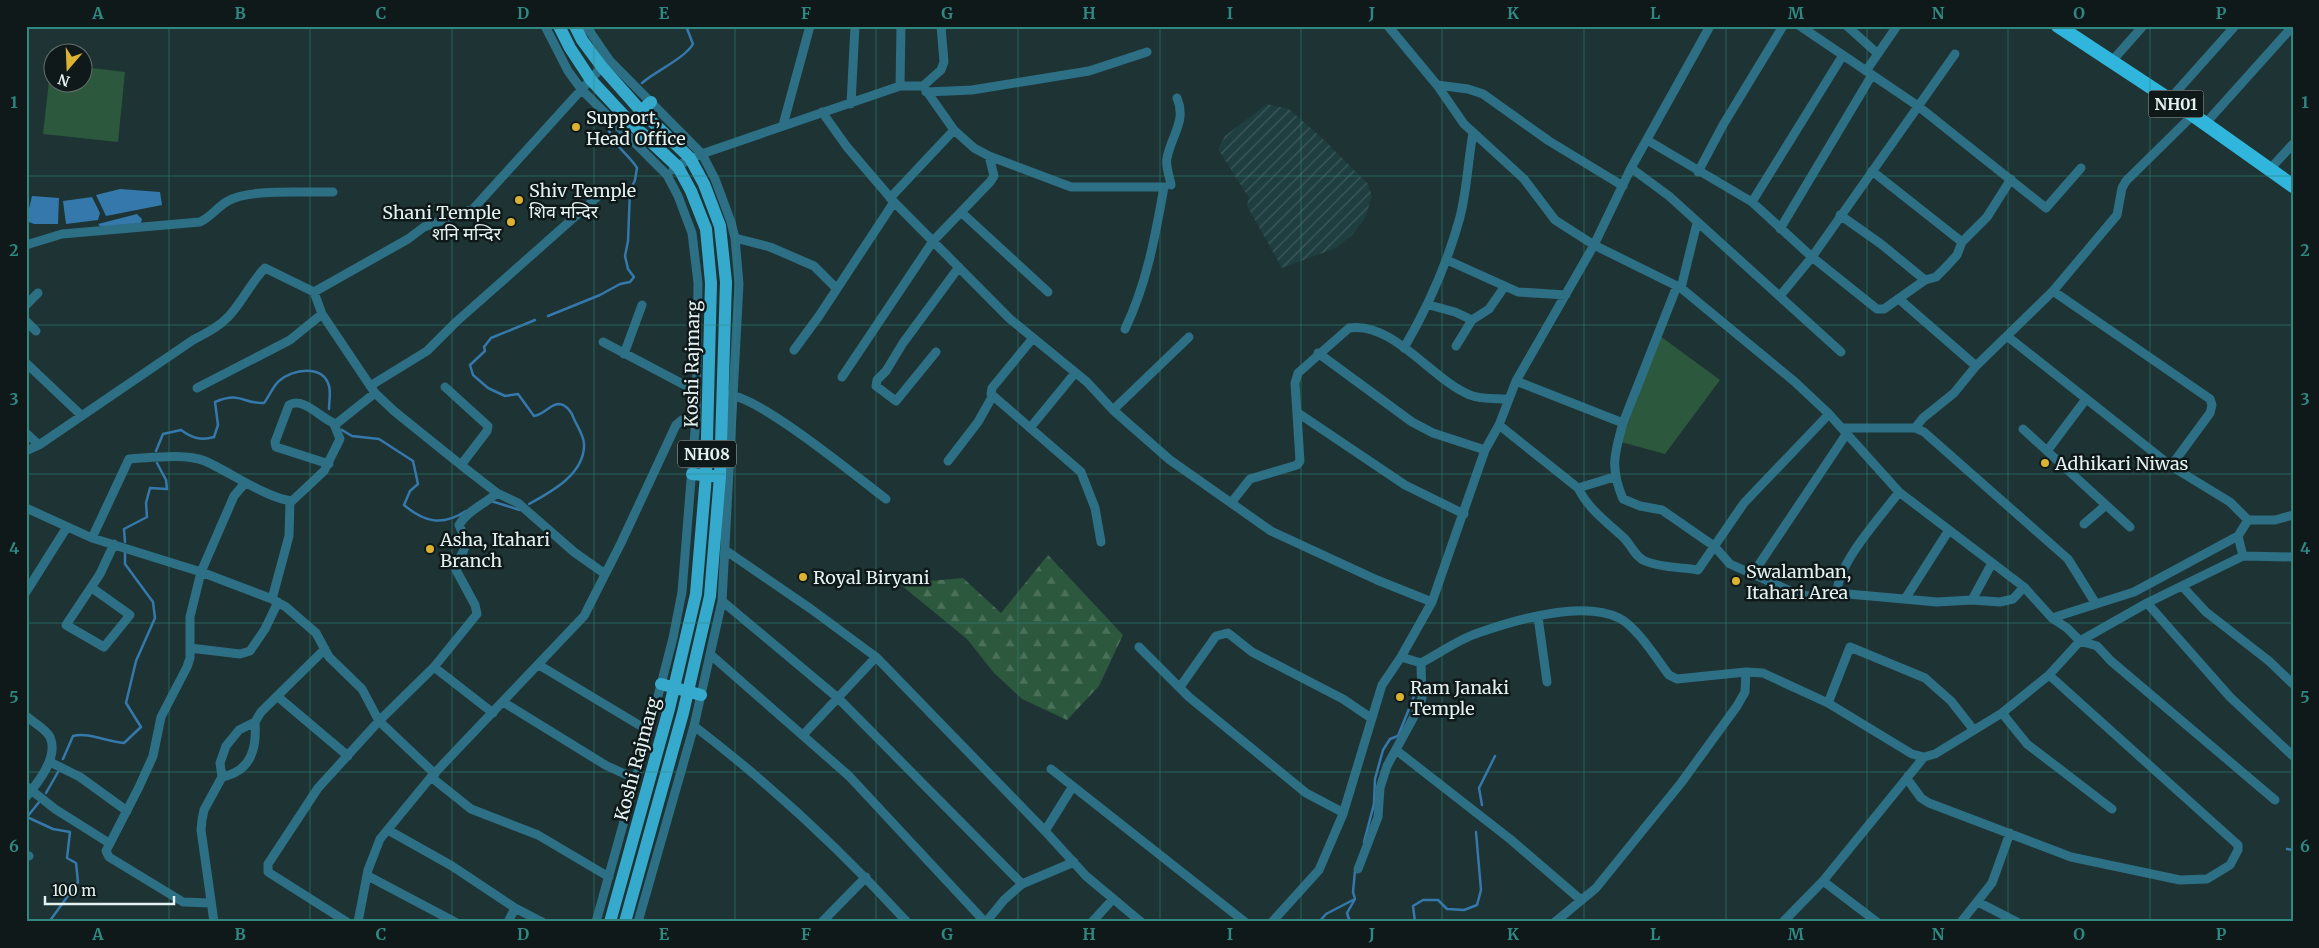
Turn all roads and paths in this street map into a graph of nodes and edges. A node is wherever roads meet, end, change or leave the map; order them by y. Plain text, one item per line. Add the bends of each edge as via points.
1 (545, 26) edge
2 (559, 26) edge
3 (575, 26) edge
4 (586, 26) edge
5 (810, 26) edge
6 (855, 26) edge
7 (901, 26) edge
8 (941, 26) edge
9 (1388, 26) edge
10 (1710, 26) edge
11 (1783, 26) edge
12 (1800, 26) edge
13 (1846, 26) edge
14 (1897, 26) edge
15 (2058, 26) edge
16 (2143, 26) edge
17 (2235, 26) edge
18 (2293, 26) edge
19 (1147, 52) dead end
20 (1878, 54) junction
21 (1955, 54) dead end
22 (1843, 55) junction
23 (2112, 62) junction
24 (602, 67) junction
25 (1869, 73) junction
26 (586, 85) junction
27 (1437, 85) junction
28 (900, 86) junction
29 (925, 89) junction
30 (1176, 98) dead end
31 (2169, 100) junction
32 (651, 102) junction
33 (851, 104) junction
34 (1918, 106) junction
35 (641, 111) junction
36 (822, 112) junction
37 (2193, 115) junction
38 (2206, 124) junction
39 (783, 126) junction
40 (954, 130) junction
41 (1473, 133) junction
42 (1647, 140) junction
43 (2293, 144) edge
44 (696, 156) junction
45 (989, 156) junction
46 (678, 167) junction
47 (1631, 168) junction
48 (2081, 168) dead end
49 (2270, 169) junction
50 (1872, 171) junction
51 (1698, 172) junction
52 (667, 175) junction
53 (2011, 179) junction
54 (1171, 185) dead end
55 (1623, 186) junction
56 (2293, 186) edge
57 (604, 191) dead end
58 (333, 192) dead end
59 (892, 200) junction
60 (1752, 202) junction
61 (961, 212) junction
62 (1840, 215) junction
63 (1697, 223) junction
64 (1780, 229) junction
65 (735, 238) junction
66 (933, 241) junction
67 (1962, 242) junction
68 (26, 245) edge
69 (1594, 245) junction
70 (1812, 257) junction
71 (1447, 260) junction
72 (959, 267) junction
73 (1925, 280) junction
74 (1505, 286) junction
75 (1679, 287) junction
76 (836, 288) junction
77 (2053, 291) junction
78 (314, 292) junction
79 (1048, 292) dead end
80 (38, 294) dead end
81 (1566, 295) junction
82 (1780, 296) junction
83 (1899, 299) junction
84 (26, 305) edge
85 (1429, 305) junction
86 (642, 306) dead end
87 (322, 314) junction
88 (1472, 320) junction
89 (26, 321) edge
90 (1125, 329) dead end
91 (36, 331) dead end
92 (2007, 336) junction
93 (1189, 337) dead end
94 (1033, 338) junction
95 (603, 342) dead end
96 (1456, 346) dead end
97 (1404, 348) junction
98 (794, 350) dead end
99 (936, 352) dead end
100 (1841, 352) dead end
101 (1318, 353) junction
102 (624, 354) junction
103 (26, 363) edge
104 (1976, 366) junction
105 (1075, 373) junction
106 (842, 378) dead end
107 (1516, 381) junction
108 (445, 387) dead end
109 (197, 388) dead end
110 (372, 389) junction
111 (696, 391) junction
112 (728, 395) junction
113 (992, 397) junction
114 (1508, 399) junction
115 (2086, 399) junction
116 (1113, 410) junction
117 (1298, 413) junction
118 (1829, 414) junction
119 (82, 416) junction
120 (696, 418) junction
121 (1623, 423) junction
122 (334, 424) junction
123 (1499, 425) junction
124 (1030, 428) junction
125 (1915, 428) junction
126 (2023, 429) dead end
127 (1845, 430) junction
128 (26, 433) edge
129 (39, 445) junction
130 (1485, 450) junction
131 (26, 451) edge
132 (2047, 451) junction
133 (948, 461) dead end
134 (329, 464) junction
135 (461, 466) junction
136 (2171, 466) junction
137 (692, 474) junction
138 (706, 475) junction
139 (724, 477) junction
140 (1614, 477) junction
141 (245, 483) junction
142 (1578, 488) junction
143 (1899, 492) junction
144 (492, 498) junction
145 (886, 499) dead end
146 (290, 501) junction
147 (1231, 503) junction
148 (2106, 505) junction
149 (26, 508) edge
150 (1464, 514) junction
151 (2293, 515) edge
152 (2248, 520) junction
153 (2084, 524) dead end
154 (67, 527) junction
155 (2130, 528) dead end
156 (1949, 530) junction
157 (2238, 536) junction
158 (92, 538) junction
159 (1101, 542) dead end
160 (114, 544) junction
161 (1714, 546) junction
162 (725, 550) junction
163 (2243, 556) junction
164 (2293, 557) edge
165 (1992, 563) junction
166 (201, 572) junction
167 (605, 574) junction
168 (1752, 575) junction
169 (2182, 586) junction
170 (2024, 587) junction
171 (92, 588) junction
172 (26, 592) edge
173 (1837, 593) junction
174 (1905, 599) junction
175 (275, 600) junction
176 (1972, 600) junction
177 (722, 601) junction
178 (1432, 602) junction
179 (2147, 603) junction
180 (2096, 604) junction
181 (1538, 617) junction
182 (2052, 618) junction
183 (2080, 641) junction
184 (1139, 647) dead end
185 (190, 648) junction
186 (325, 649) junction
187 (711, 655) junction
188 (876, 657) junction
189 (1401, 657) junction
190 (1421, 663) junction
191 (539, 665) junction
192 (434, 667) junction
193 (1746, 672) junction
194 (2049, 675) junction
195 (1547, 682) dead end
196 (661, 684) junction
197 (2293, 684) edge
198 (1180, 687) junction
199 (674, 688) junction
200 (695, 693) junction
201 (277, 696) junction
202 (838, 698) junction
203 (503, 702) junction
204 (1828, 703) junction
205 (493, 713) junction
206 (2002, 713) junction
207 (26, 716) edge
208 (1371, 718) junction
209 (379, 721) junction
210 (255, 722) junction
211 (694, 726) junction
212 (1973, 729) junction
213 (649, 731) junction
214 (803, 735) junction
215 (1396, 750) junction
216 (348, 756) junction
217 (2293, 756) edge
218 (1924, 757) junction
219 (50, 762) junction
220 (1051, 769) dead end
221 (433, 776) junction
222 (1908, 776) junction
223 (222, 777) junction
224 (636, 779) junction
225 (1073, 786) junction
226 (28, 791) edge
227 (2275, 800) dead end
228 (2112, 809) dead end
229 (127, 812) junction
230 (1342, 812) junction
231 (388, 830) junction
232 (1044, 831) junction
233 (2010, 833) junction
234 (109, 844) junction
235 (1074, 862) junction
236 (1358, 869) dead end
237 (368, 876) junction
238 (608, 877) junction
239 (866, 877) junction
240 (1823, 881) junction
241 (1022, 884) junction
242 (1113, 898) junction
243 (1581, 900) junction
244 (1978, 902) junction
245 (210, 903) junction
246 (515, 908) junction
247 (214, 922) edge
248 (347, 922) edge
249 (358, 922) edge
250 (455, 922) edge
251 (508, 922) edge
252 (542, 922) edge
253 (596, 922) edge
254 (610, 922) edge
255 (625, 922) edge
256 (638, 922) edge
257 (822, 922) edge
258 (906, 922) edge
259 (986, 922) edge
260 (1092, 922) edge
261 (1141, 922) edge
262 (1245, 922) edge
263 (1272, 922) edge
264 (1555, 922) edge
265 (1783, 922) edge
266 (1877, 922) edge
267 (1961, 922) edge
268 (2017, 922) edge

1 - 26 street via 563,63
2 - 26 main road, Koshi Rajmarg / NH08
3 - 24 main road, Koshi Rajmarg / NH08
4 - 32 street via 610,61
5 - 39 street
6 - 33 street
7 - 28 street
8 - 29 street via 944,62
9 - 27 street
10 - 42 street
11 - 51 street
12 - 22 street
13 - 20 street
14 - 20 street
15 - 23 highway, NH01
16 - 23 street
17 - 31 street
18 - 38 street
19 - 29 street via 1090,71 972,90
20 - 25 street
21 - 34 street
22 - 25 street
22 - 60 street
23 - 31 highway, NH01
24 - 26 street
24 - 35 main road, Koshi Rajmarg / NH08
25 - 34 street
25 - 64 street
26 - 46 main road, Koshi Rajmarg / NH08
26 - 52 street
26 - 78 street via 473,209 424,227
27 - 41 street
27 - 55 street via 1468,88 1483,94 1549,141
28 - 29 street
28 - 33 street
29 - 40 street
30 - 54 street via 1181,108 1180,126 1166,159
31 - 37 highway, NH01
32 - 35 main road
32 - 44 street
33 - 36 street
34 - 50 street
34 - 53 street
35 - 44 main road, Koshi Rajmarg / NH08
36 - 39 street
36 - 59 street
37 - 38 highway, NH01
37 - 77 street via 2126,181 2117,215
38 - 49 highway, NH01
39 - 44 street
40 - 45 street via 974,148
40 - 59 street
41 - 69 street via 1524,178 1555,220
41 - 71 street via 1460,216
42 - 47 street
42 - 51 street
43 - 49 street
44 - 46 street
44 - 65 street via 715,179
44 - 112 main road, Koshi Rajmarg / NH08 via 720,226 726,282
45 - 61 street via 994,176
45 - 90 street via 1071,187 1164,187 1152,257 1139,299
46 - 52 street
46 - 138 main road, Koshi Rajmarg / NH08 via 706,229 711,283
47 - 55 street
47 - 63 street via 1669,196
48 - 53 street via 2046,208
49 - 56 highway, NH01
50 - 62 street
50 - 67 street
51 - 60 street
52 - 111 street via 692,232 698,283
53 - 67 street via 1987,217
55 - 69 street
57 - 110 street via 456,322 427,352
58 - 68 street via 250,194 226,201 210,218 200,222 62,234
59 - 66 street
59 - 76 street
60 - 64 street
61 - 66 street
61 - 79 street
62 - 70 street
62 - 73 street
63 - 75 street
63 - 82 street
64 - 70 street
65 - 76 street via 770,247 814,266
65 - 112 street via 739,284
66 - 72 street
66 - 106 street
67 - 73 street via 1947,266 1936,277
69 - 75 street
69 - 81 street
70 - 82 street
70 - 83 street via 1878,309 1884,309
71 - 74 street
71 - 85 street
72 - 94 street
72 - 99 street via 877,380 876,386 896,401
73 - 83 street
74 - 81 street via 1518,292
74 - 88 street via 1490,309
75 - 118 street
75 - 121 street
76 - 98 street
77 - 92 street
77 - 136 street via 2210,399 2210,413
78 - 87 street
78 - 119 street via 265,268 230,315 213,330 193,340
80 - 84 street
81 - 107 street
82 - 100 street
83 - 104 street
85 - 88 street
85 - 97 street
86 - 102 street
87 - 109 street via 290,340
87 - 110 street
88 - 96 street
89 - 91 street
92 - 104 street
92 - 115 street
93 - 116 street
94 - 105 street
94 - 113 street via 992,388
95 - 102 street
97 - 101 street via 1369,328 1359,326 1349,328
97 - 114 street via 1451,386 1472,396
101 - 117 street via 1298,372 1295,383
101 - 130 street via 1412,422 1433,433
102 - 111 street
103 - 119 street
104 - 125 street via 1954,393
105 - 116 street
105 - 124 street
107 - 114 street
107 - 121 street
108 - 135 street via 488,426
110 - 122 street
110 - 135 street
111 - 120 street
112 - 139 main road, Koshi Rajmarg / NH08
112 - 145 street via 756,405
113 - 124 street
113 - 133 street via 978,422
114 - 123 street
115 - 132 street
115 - 136 street
116 - 147 street via 1170,460
117 - 147 street via 1300,461 1250,479
117 - 150 street via 1405,485
118 - 127 street
118 - 161 street via 1744,503
119 - 129 street
120 - 137 street
120 - 167 street via 682,420 676,425
121 - 140 street
122 - 134 street via 340,439
122 - 134 street via 315,410 290,403 275,442 280,450
123 - 130 street
123 - 142 street
124 - 159 street via 1081,472 1095,508
125 - 127 street
125 - 180 street via 1924,432 2068,559
126 - 132 street
127 - 143 street
127 - 168 street
128 - 129 street
129 - 131 street
130 - 150 street
132 - 148 street
134 - 146 street
135 - 144 street
136 - 152 street via 2230,502
137 - 138 main road
137 - 196 street via 682,592
138 - 139 main road
138 - 199 main road, Koshi Rajmarg / NH08 via 696,594
139 - 162 street
139 - 200 main road, Koshi Rajmarg / NH08
140 - 142 street
140 - 161 street via 1623,499 1662,510
141 - 146 street
141 - 158 street via 203,460 166,457 128,459
141 - 166 street via 234,496
142 - 161 street via 1602,521 1625,539 1642,561 1698,570
143 - 156 street
143 - 173 street via 1845,564 1837,581
144 - 167 street via 518,503 574,552
144 - 192 street via 465,516 459,525 465,537 465,551 456,570 475,605 476,616
146 - 175 street via 289,536
147 - 178 street via 1280,535
148 - 153 street
148 - 155 street
149 - 154 street
150 - 178 street
151 - 152 street via 2275,520
152 - 157 street
154 - 158 street
154 - 172 street
156 - 165 street
156 - 174 street
157 - 163 street
157 - 180 street via 2134,592
158 - 160 street
160 - 166 street
160 - 171 street
161 - 168 street via 1730,564
162 - 177 street
162 - 188 street
163 - 164 street
163 - 169 street
165 - 170 street
165 - 176 street
166 - 175 street
166 - 185 street via 190,617
167 - 191 street via 584,616
168 - 173 street via 1808,596
169 - 179 street
169 - 197 street via 2206,612
170 - 176 street via 2006,602
170 - 182 street
171 - 171 street via 130,614 104,648 66,625
173 - 174 street
174 - 176 street via 1937,602
175 - 185 street via 265,629 250,651 240,654
175 - 186 street via 316,633
177 - 187 street
177 - 202 street
178 - 189 street
179 - 183 street
179 - 217 street via 2230,697
180 - 182 street
181 - 190 street via 1477,633
181 - 193 street via 1568,611 1598,611 1619,618 1629,625 1669,674 1677,678
181 - 195 street
182 - 183 street
183 - 194 street
183 - 227 street via 2097,646
184 - 198 street
185 - 229 street via 187,667 161,717 152,756
186 - 201 street
186 - 209 street via 362,689
187 - 200 street
187 - 214 street
188 - 202 street
188 - 232 street
189 - 190 street
189 - 208 street via 1382,685
190 - 215 street via 1422,698
191 - 203 street
191 - 213 street
192 - 205 street
192 - 209 street
193 - 204 street via 1763,673
193 - 243 street via 1745,692 1734,710 1608,874
194 - 206 street
194 - 233 street via 2214,822 2238,845 2238,850 2230,865 2207,879 2180,880 2071,857
196 - 199 main road
196 - 213 street
198 - 208 street via 1216,636 1228,633 1252,652 1343,699
198 - 230 street via 1306,793
199 - 200 main road
199 - 254 main road, Koshi Rajmarg / NH08
200 - 211 street
200 - 255 main road, Koshi Rajmarg / NH08
201 - 210 street
201 - 216 street
202 - 214 street
202 - 241 street
203 - 205 street
203 - 224 street via 607,766
204 - 212 street via 1850,647 1925,678 1951,701
204 - 218 street via 1912,754
205 - 221 street
206 - 212 street
206 - 228 street via 2027,744
207 - 219 street via 50,738
208 - 230 street via 1357,773
209 - 216 street
209 - 221 street
210 - 223 street via 239,730 226,746 220,763
210 - 223 street via 256,737 247,763 236,774
211 - 239 street via 770,789
211 - 256 street
212 - 218 street via 1935,754
213 - 224 street
214 - 259 street via 849,776
215 - 236 street via 1387,766 1380,788 1378,817
215 - 243 street via 1510,839
216 - 248 street via 318,788 266,868
218 - 222 street
219 - 226 street
219 - 229 street via 80,777
220 - 225 street
221 - 231 street
221 - 238 street via 471,809 538,834
222 - 233 street via 1921,798 1929,803
222 - 240 street
223 - 245 street via 204,810 201,830
224 - 238 street
225 - 232 street
225 - 262 street
226 - 234 street
229 - 234 street
230 - 263 street via 1319,870
231 - 237 street via 380,839
231 - 246 street via 452,866
232 - 235 street
233 - 244 street via 1992,882
234 - 245 street via 108,857 180,900
235 - 241 street
235 - 242 street
237 - 249 street
237 - 250 street
238 - 253 street
239 - 257 street
239 - 258 street
240 - 265 street
240 - 266 street
241 - 259 street
242 - 260 street
242 - 261 street
243 - 264 street
244 - 267 street
244 - 268 street
245 - 247 street
246 - 251 street
246 - 252 street

